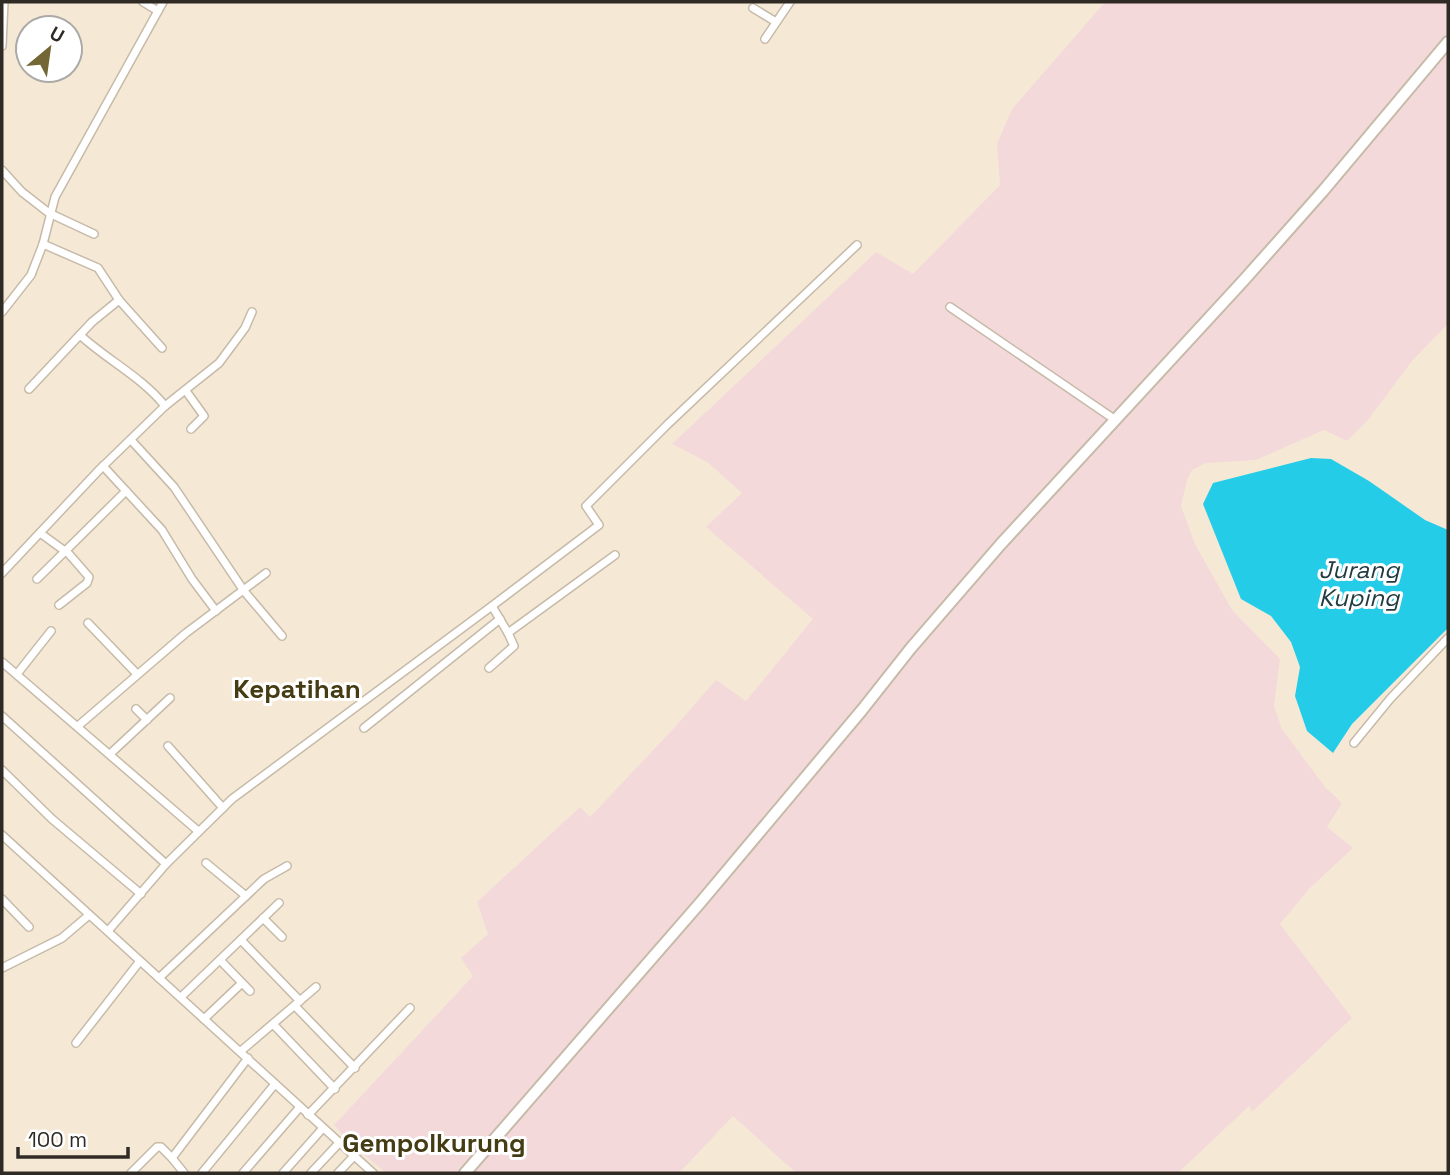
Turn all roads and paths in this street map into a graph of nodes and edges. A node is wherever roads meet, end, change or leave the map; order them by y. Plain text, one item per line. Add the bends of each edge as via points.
1 (4, 2) edge
2 (143, 2) edge
3 (163, 2) edge
4 (790, 2) edge
5 (753, 8) dead end
6 (158, 11) junction
7 (776, 22) junction
8 (765, 39) dead end
9 (1448, 42) edge
10 (2, 46) edge
11 (2, 170) edge
12 (49, 213) junction
13 (94, 234) dead end
14 (43, 244) junction
15 (857, 245) dead end
16 (119, 300) junction
17 (950, 307) dead end
18 (2, 312) edge
19 (252, 312) dead end
20 (80, 335) junction
21 (162, 348) dead end
22 (29, 389) dead end
23 (186, 391) junction
24 (166, 406) junction
25 (1114, 419) junction
26 (191, 429) dead end
27 (131, 440) junction
28 (103, 466) junction
29 (126, 491) junction
30 (40, 533) junction
31 (65, 551) junction
32 (615, 555) dead end
33 (2, 573) edge
34 (266, 573) dead end
35 (37, 579) dead end
36 (244, 591) junction
37 (60, 605) dead end
38 (492, 606) junction
39 (216, 611) junction
40 (500, 619) junction
41 (88, 623) dead end
42 (51, 631) dead end
43 (508, 633) junction
44 (282, 636) dead end
45 (1448, 638) edge
46 (2, 662) edge
47 (489, 668) dead end
48 (17, 674) junction
49 (137, 674) junction
50 (384, 688) junction
51 (170, 698) dead end
52 (394, 703) junction
53 (136, 709) dead end
54 (2, 716) edge
55 (147, 720) junction
56 (78, 726) junction
57 (364, 728) dead end
58 (1354, 743) dead end
59 (168, 746) dead end
60 (110, 754) junction
61 (2, 770) edge
62 (223, 808) junction
63 (198, 831) junction
64 (2, 835) edge
65 (206, 863) dead end
66 (166, 864) junction
67 (287, 866) dead end
68 (141, 894) junction
69 (246, 896) junction
70 (2, 899) edge
71 (279, 903) dead end
72 (89, 915) junction
73 (263, 919) junction
74 (29, 927) dead end
75 (108, 931) junction
76 (282, 937) dead end
77 (241, 940) junction
78 (220, 960) junction
79 (140, 961) junction
80 (2, 968) edge
81 (159, 978) junction
82 (242, 983) junction
83 (316, 987) dead end
84 (250, 991) dead end
85 (181, 997) junction
86 (297, 1004) junction
87 (410, 1008) dead end
88 (204, 1019) junction
89 (273, 1024) junction
90 (76, 1043) dead end
91 (241, 1051) junction
92 (248, 1058) junction
93 (355, 1068) junction
94 (275, 1084) junction
95 (335, 1089) junction
96 (300, 1107) junction
97 (308, 1115) junction
98 (323, 1128) junction
99 (340, 1142) junction
100 (354, 1156) junction
101 (172, 1158) junction
102 (131, 1173) edge
103 (184, 1173) edge
104 (202, 1173) edge
105 (243, 1173) edge
106 (283, 1173) edge
107 (311, 1173) edge
108 (338, 1173) edge
109 (373, 1173) edge
110 (465, 1173) edge

1 - 10 street
2 - 6 street
3 - 6 street
4 - 7 street
5 - 7 street
6 - 12 street
7 - 8 street
9 - 25 street via 1323,191
11 - 12 street
12 - 13 street
12 - 14 street
14 - 16 street via 98,268
14 - 18 street via 31,275
15 - 38 street via 586,506 599,525
16 - 20 street
16 - 21 street
17 - 25 street
19 - 23 street via 226,356
20 - 22 street
20 - 24 street via 148,386
23 - 24 street
23 - 26 street via 204,416
24 - 27 street
25 - 110 street via 977,572 700,904
27 - 28 street
27 - 36 street via 185,501
28 - 29 street
28 - 30 street
29 - 31 street
29 - 39 street via 162,530
30 - 31 street
30 - 33 street
31 - 35 street
31 - 37 street via 89,579
32 - 43 street
34 - 36 street
36 - 39 street
36 - 44 street
38 - 40 street
38 - 50 street
39 - 49 street
40 - 43 street
40 - 52 street
41 - 49 street
42 - 48 street
43 - 47 street via 514,646
45 - 58 street
46 - 48 street
48 - 56 street
49 - 56 street
50 - 52 street
50 - 62 street
51 - 55 street
52 - 57 street
53 - 55 street
54 - 66 street
55 - 60 street
56 - 60 street
59 - 62 street
60 - 63 street
61 - 68 street
62 - 63 street
63 - 66 street
64 - 72 street
65 - 69 street
66 - 68 street
67 - 69 street
68 - 75 street
69 - 81 street
70 - 74 street
71 - 73 street
72 - 75 street
72 - 80 street via 62,938
73 - 76 street
73 - 77 street
75 - 79 street
77 - 78 street
77 - 86 street
78 - 82 street
78 - 85 street
79 - 81 street
79 - 90 street
81 - 85 street
82 - 84 street
82 - 88 street
83 - 86 street
85 - 88 street
86 - 89 street
86 - 93 street
87 - 93 street
88 - 91 street
89 - 91 street
89 - 95 street
91 - 92 street
92 - 94 street
92 - 101 street
93 - 95 street
94 - 96 street
94 - 104 street
95 - 97 street
96 - 97 street
96 - 105 street
97 - 98 street
98 - 99 street
98 - 106 street
99 - 100 street
99 - 107 street
100 - 108 street
100 - 109 street
101 - 102 street via 157,1147
101 - 103 street

